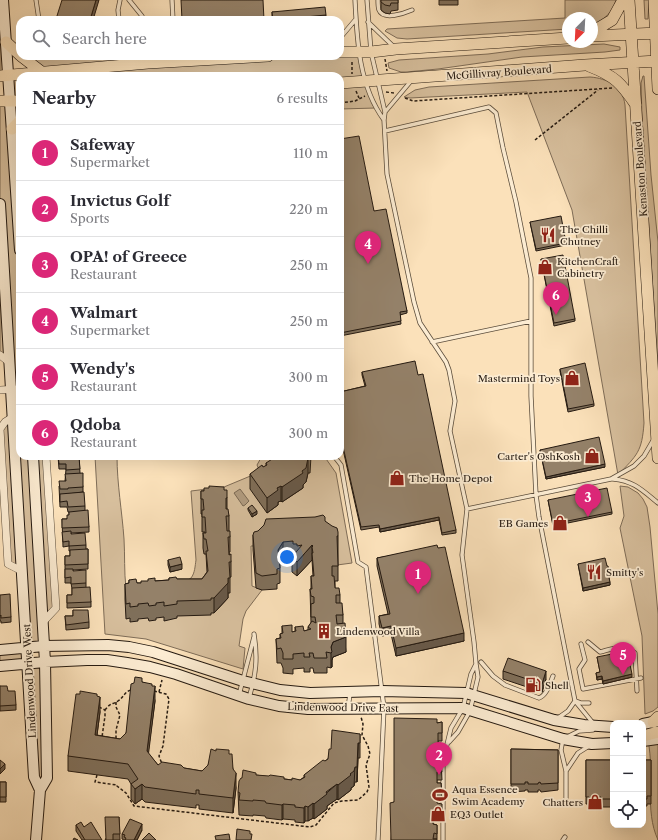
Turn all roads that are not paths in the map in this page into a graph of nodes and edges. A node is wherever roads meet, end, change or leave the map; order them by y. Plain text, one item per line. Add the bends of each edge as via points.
1 (2, 0) edge
2 (36, 0) edge
3 (120, 0) edge
4 (129, 0) edge
5 (172, 0) edge
6 (355, 0) edge
7 (366, 0) edge
8 (378, 0) edge
9 (623, 0) edge
10 (629, 0) edge
11 (654, 0) edge
12 (412, 10) dead end
13 (38, 16) edge
14 (119, 16) edge
15 (142, 16) edge
16 (173, 16) edge
17 (356, 19) junction
18 (368, 22) junction
19 (598, 28) edge
20 (344, 33) edge
21 (656, 33) edge
22 (632, 34) junction
23 (598, 36) edge
24 (562, 38) edge
25 (6, 42) junction
26 (396, 49) junction
27 (16, 51) edge
28 (344, 52) edge
29 (355, 52) junction
30 (371, 52) junction
31 (27, 60) edge
32 (140, 60) edge
33 (657, 61) edge
34 (634, 62) junction
35 (585, 65) junction
36 (41, 72) edge
37 (50, 72) edge
38 (16, 75) edge
39 (4, 76) edge
40 (414, 78) junction
41 (377, 80) junction
42 (365, 81) junction
43 (344, 83) edge
44 (658, 89) edge
45 (10, 101) edge
46 (636, 106) junction
47 (385, 112) junction
48 (384, 120) junction
49 (16, 125) edge
50 (385, 131) junction
51 (0, 204) edge
52 (531, 321) junction
53 (432, 342) junction
54 (0, 355) edge
55 (10, 363) junction
56 (16, 389) edge
57 (0, 390) edge
58 (13, 417) junction
59 (0, 429) edge
60 (657, 436) junction
61 (658, 458) edge
62 (33, 460) edge
63 (46, 460) edge
64 (337, 460) edge
65 (611, 479) junction
66 (536, 495) junction
67 (658, 503) edge
68 (467, 509) junction
69 (22, 571) junction
70 (42, 623) junction
71 (588, 642) dead end
72 (581, 644) dead end
73 (44, 646) junction
74 (1, 648) edge
75 (27, 648) junction
76 (45, 662) junction
77 (481, 662) dead end
78 (28, 663) junction
79 (476, 664) junction
80 (1, 667) edge
81 (553, 676) dead end
82 (641, 678) dead end
83 (636, 679) junction
84 (248, 682) junction
85 (382, 691) junction
86 (637, 691) dead end
87 (350, 693) junction
88 (470, 694) junction
89 (244, 698) junction
90 (575, 701) junction
91 (589, 704) dead end
92 (348, 708) junction
93 (384, 708) junction
94 (466, 709) junction
95 (554, 720) junction
96 (599, 727) junction
97 (610, 727) edge
98 (658, 732) edge
99 (646, 735) edge
100 (563, 740) junction
101 (658, 740) edge
102 (646, 741) edge
103 (449, 742) junction
104 (610, 743) edge
105 (592, 744) junction
106 (566, 771) junction
107 (40, 790) junction
108 (566, 800) dead end
109 (36, 840) edge
110 (378, 840) edge
111 (443, 840) edge

1 - 25 street
2 - 13 lane
3 - 14 lane
4 - 15 lane
5 - 16 lane
6 - 17 lane
7 - 18 lane
8 - 12 lane via 380,12 387,16
9 - 19 main road via 612,20
10 - 22 main road, Kenaston Boulevard
11 - 21 main road
17 - 20 lane
17 - 29 lane
18 - 26 lane
18 - 30 lane
21 - 22 main road
21 - 33 main road
22 - 23 main road
22 - 34 main road, Kenaston Boulevard
24 - 26 main road
25 - 27 main road
25 - 39 street
26 - 30 main road
28 - 29 main road
29 - 30 main road
29 - 42 lane
30 - 41 lane
31 - 36 main road
32 - 37 main road
33 - 34 main road, McGillivray Boulevard
33 - 44 main road
34 - 35 main road, McGillivray Boulevard
34 - 46 main road, Kenaston Boulevard
35 - 40 main road, McGillivray Boulevard
35 - 46 main road via 606,72 618,82
38 - 39 main road
39 - 45 street
40 - 41 main road, McGillivray Boulevard
40 - 47 lane
41 - 42 main road, McGillivray Boulevard
41 - 47 lane
42 - 43 main road, McGillivray Boulevard
42 - 48 lane
45 - 49 street
46 - 60 main road, Kenaston Boulevard
47 - 48 lane
48 - 50 lane
50 - 52 lane via 489,107 496,113 531,278
50 - 53 lane via 387,174 414,302 420,323
51 - 55 street, Lindenwood Drive West
52 - 53 lane
52 - 66 lane via 531,396
53 - 68 lane via 449,370 455,401 450,431
54 - 55 street
55 - 56 street, Lindenwood Drive West
56 - 57 street
56 - 58 street, Lindenwood Drive West
58 - 59 street
58 - 69 street, Lindenwood Drive West
59 - 69 street via 8,564
60 - 61 main road, Kenaston Boulevard
60 - 65 lane via 639,461
62 - 70 street, Lindenwood Drive West
63 - 70 street, Lindenwood Drive West via 56,608
64 - 85 lane via 341,465 358,562 366,567
65 - 66 lane
65 - 67 lane via 635,484
66 - 68 lane
66 - 90 lane
68 - 79 lane via 462,555
69 - 75 street, Lindenwood Drive West
70 - 73 street, Lindenwood Drive West
71 - 83 lane via 600,652 630,648 635,653
72 - 83 lane via 585,660 579,669 583,689
73 - 75 street, Lindenwood Drive East
73 - 76 street, Lindenwood Drive West
73 - 84 street, Lindenwood Drive East via 128,647 153,652
74 - 75 street, Lindenwood Drive East
75 - 78 street, Lindenwood Drive West
76 - 78 street, Lindenwood Drive East
76 - 89 street, Lindenwood Drive East via 107,660 150,667
76 - 107 street, Lindenwood Drive West via 48,778
77 - 81 lane via 505,685 540,698 546,692
78 - 80 street, Lindenwood Drive East
78 - 107 street, Lindenwood Drive West via 34,777
79 - 88 lane via 470,674
79 - 88 lane via 478,677
82 - 83 lane
83 - 86 lane
84 - 84 lane via 256,674 257,651 254,634
84 - 87 street, Lindenwood Drive East via 280,690
84 - 89 lane
84 - 89 lane
85 - 87 street, Lindenwood Drive East
85 - 88 street, Lindenwood Drive East
85 - 93 lane
87 - 92 lane
88 - 94 lane
88 - 94 lane
88 - 95 street, Lindenwood Drive East
89 - 92 street, Lindenwood Drive East via 294,708
90 - 91 lane
90 - 95 lane via 568,711
90 - 96 lane via 591,722
92 - 93 street, Lindenwood Drive East
93 - 94 street, Lindenwood Drive East
93 - 110 lane
94 - 100 street, Lindenwood Drive East
94 - 103 lane via 458,732
94 - 103 lane via 451,728
95 - 96 street, Lindenwood Drive East
96 - 97 street, Lindenwood Drive East
96 - 100 lane via 574,733
98 - 99 main road
100 - 105 street, Lindenwood Drive East
100 - 106 lane via 562,753
101 - 102 street
103 - 111 lane via 443,761
104 - 105 street, Lindenwood Drive East
105 - 106 lane via 578,753
106 - 108 lane
107 - 109 street, Lindenwood Drive West

